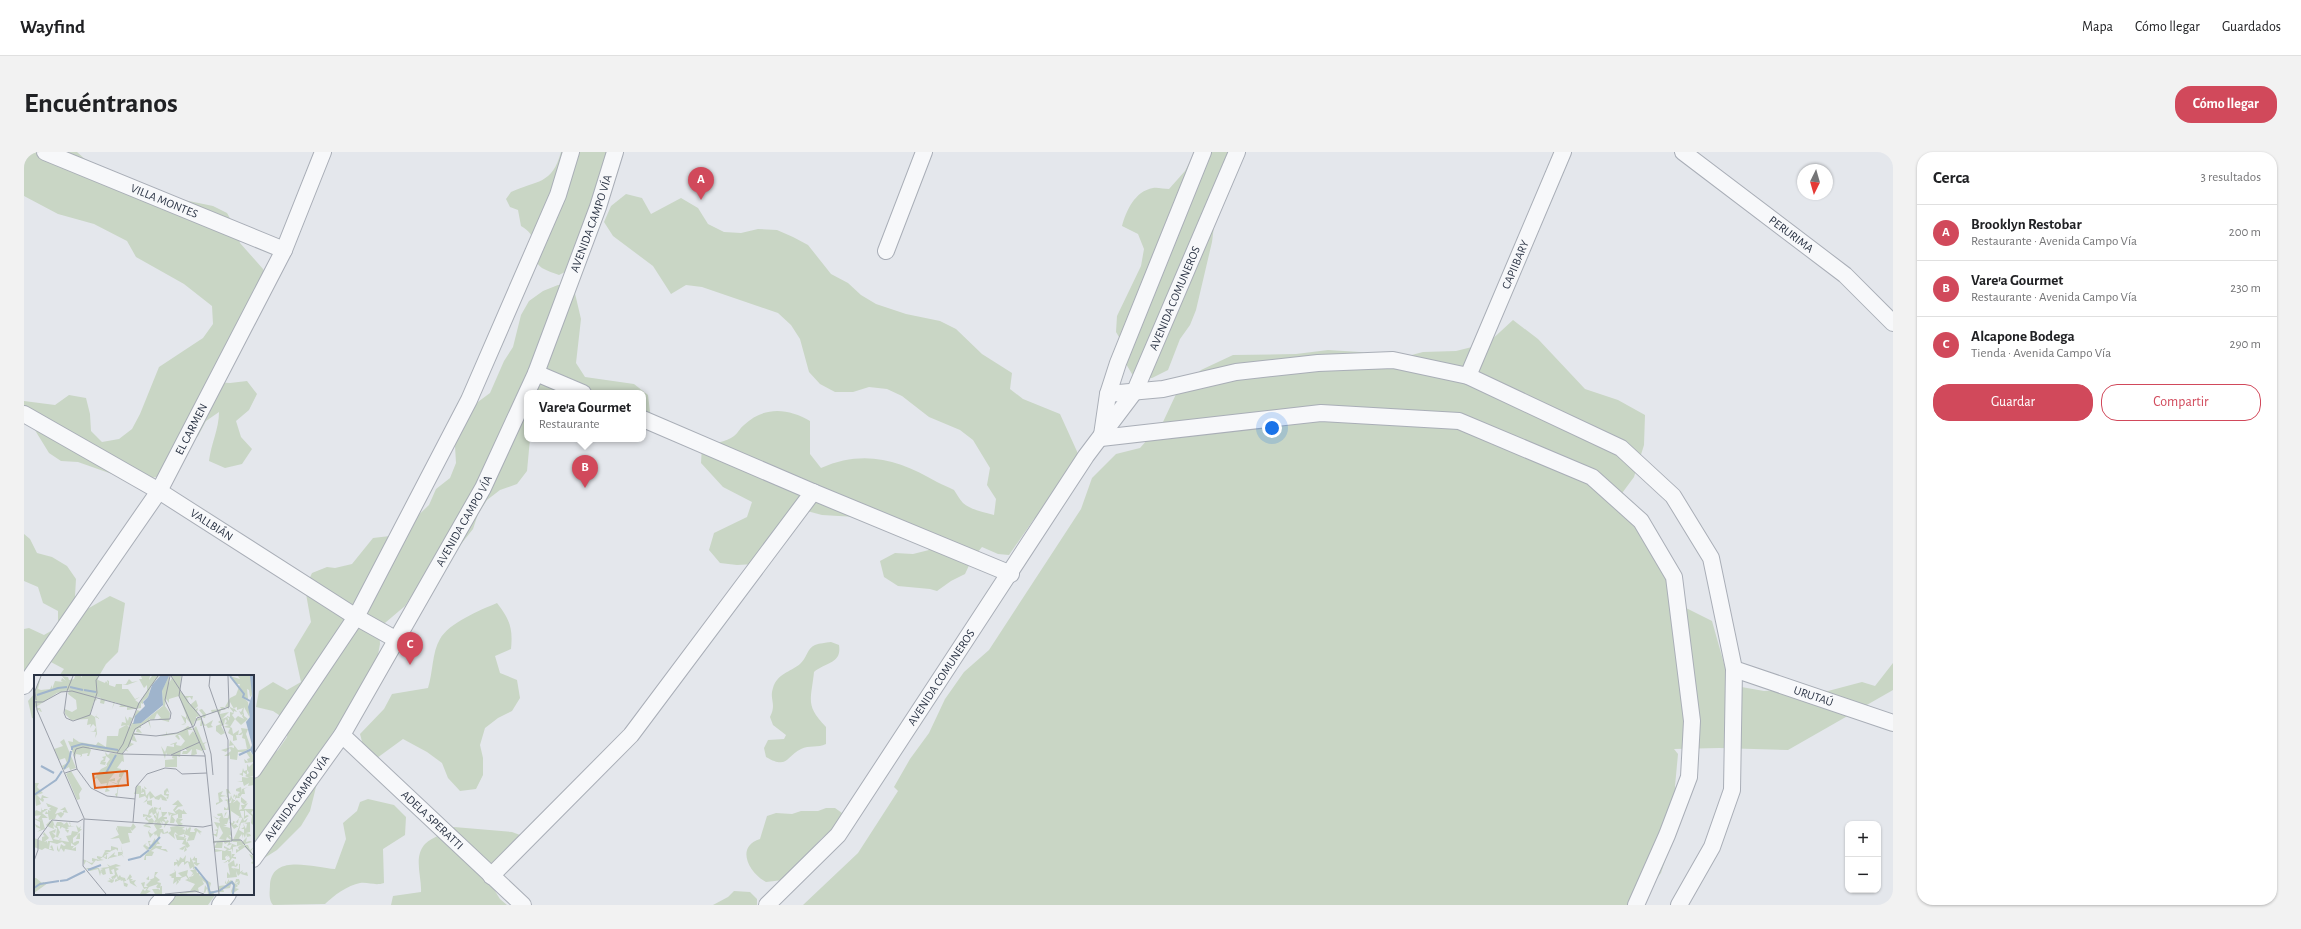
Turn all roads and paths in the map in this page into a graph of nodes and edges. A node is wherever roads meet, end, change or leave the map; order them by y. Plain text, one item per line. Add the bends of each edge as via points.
1 (45, 152) edge
2 (323, 152) edge
3 (571, 152) edge
4 (616, 152) edge
5 (924, 152) edge
6 (1203, 152) edge
7 (1237, 152) edge
8 (1563, 152) edge
9 (1683, 152) edge
10 (284, 250) junction
11 (886, 251) dead end
12 (1893, 323) edge
13 (536, 373) junction
14 (1468, 376) junction
15 (528, 390) edge
16 (576, 390) edge
17 (1135, 391) junction
18 (1108, 394) junction
19 (524, 399) edge
20 (24, 414) edge
21 (646, 420) edge
22 (1101, 438) junction
23 (159, 491) junction
24 (813, 492) junction
25 (1011, 574) junction
26 (356, 618) junction
27 (397, 640) junction
28 (1734, 669) junction
29 (24, 686) edge
30 (1893, 723) edge
31 (342, 735) junction
32 (254, 769) edge
33 (254, 858) edge
34 (491, 876) junction
35 (166, 895) edge
36 (227, 895) edge
37 (1640, 904) edge
38 (157, 905) edge
39 (220, 905) edge
40 (524, 905) edge
41 (766, 905) edge
42 (1679, 905) edge

1 - 10 street, VILLA MONTES
2 - 10 street, EL CARMEN
3 - 26 street via 558,195 469,400
4 - 13 street, AVENIDA CAMPO VÍA
5 - 11 street
6 - 18 street via 1118,363
7 - 17 street, AVENIDA COMUNEROS
8 - 14 street, CAPIIBARY
9 - 12 street, PERURIMA via 1845,275
10 - 23 street, EL CARMEN
13 - 15 street, AVENIDA CAMPO VÍA
13 - 16 street
14 - 17 street via 1393,360 1318,363 1236,372 1163,389
14 - 28 street via 1620,448 1673,496 1711,558
17 - 18 street
17 - 22 street, AVENIDA COMUNEROS
18 - 22 street
19 - 27 street, AVENIDA CAMPO VÍA via 483,488
20 - 23 street, VALLBIÁN
21 - 24 street
22 - 25 street, AVENIDA COMUNEROS via 1086,456
22 - 37 street via 1321,413 1459,421 1592,477 1641,521 1674,577 1692,721 1689,777
23 - 26 street, VALLBIÁN
23 - 29 street, EL CARMEN
24 - 25 street
24 - 34 street via 631,735
25 - 41 street, AVENIDA COMUNEROS via 838,835
26 - 27 street, VALLBIÁN
26 - 32 street
27 - 31 street, AVENIDA CAMPO VÍA
28 - 30 street, URUTAÚ
28 - 42 street via 1732,790 1712,847
31 - 33 street, AVENIDA CAMPO VÍA
31 - 34 street, ADELA SPERATTI
34 - 40 street, ADELA SPERATTI
35 - 38 street
36 - 39 street

